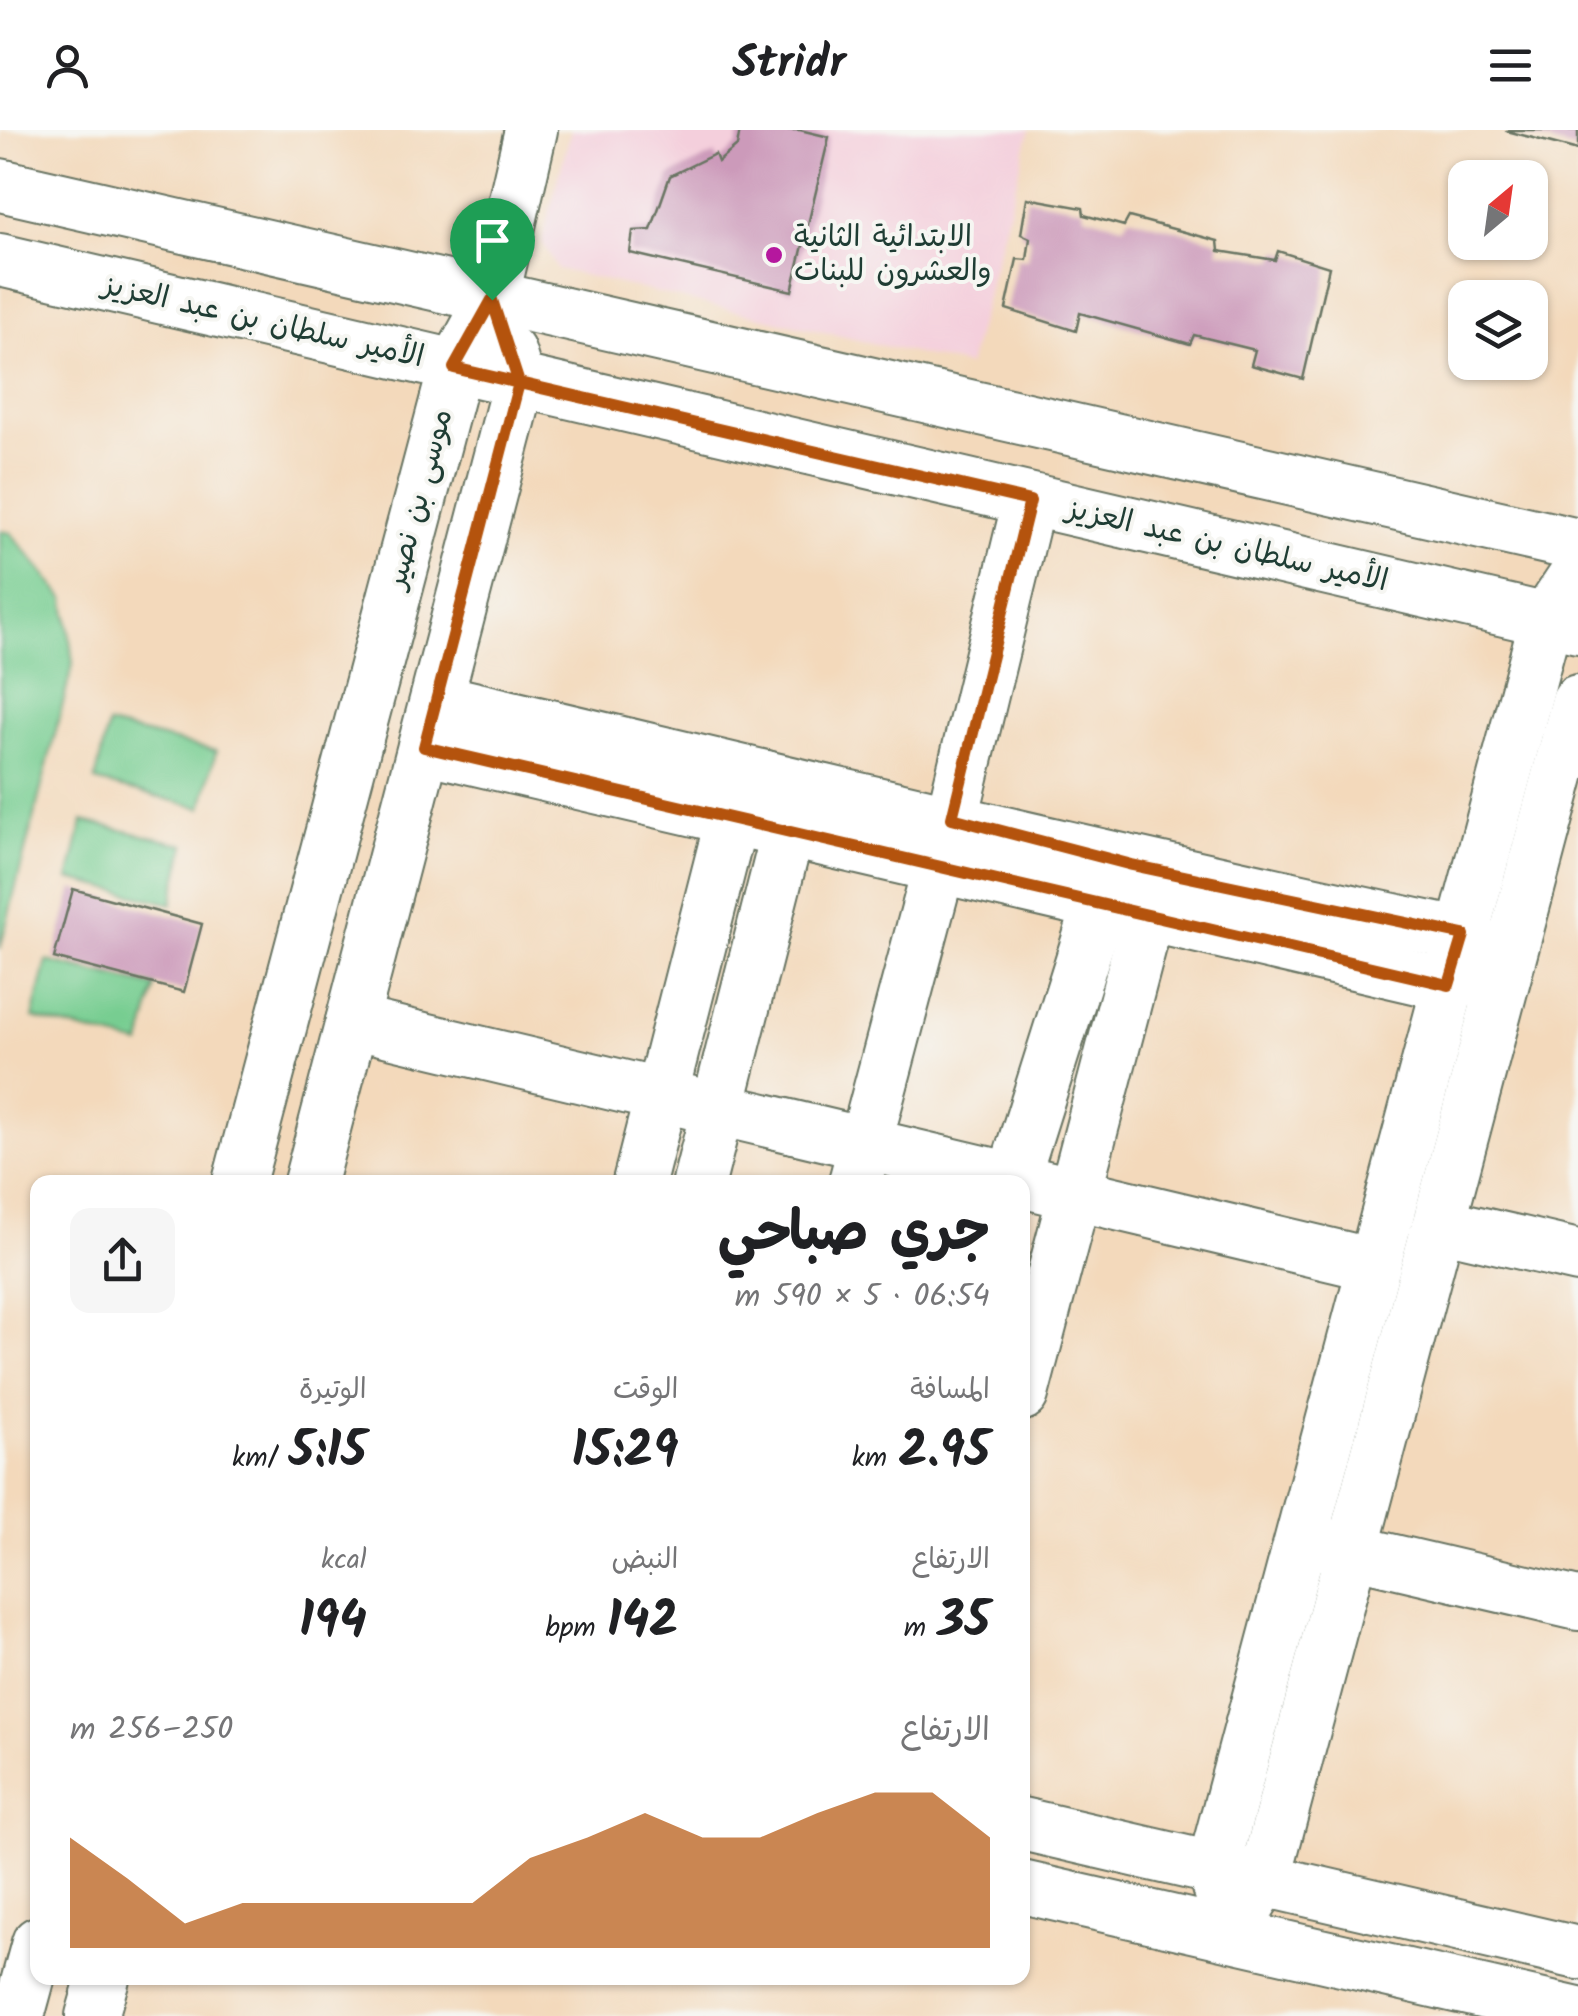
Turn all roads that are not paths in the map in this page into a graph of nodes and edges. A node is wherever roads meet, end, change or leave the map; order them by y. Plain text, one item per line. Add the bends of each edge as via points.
1 (531, 130) edge
2 (0, 185) edge
3 (0, 260) edge
4 (492, 300) junction
5 (454, 368) junction
6 (519, 383) junction
7 (1030, 501) junction
8 (1578, 545) edge
9 (1578, 572) edge
10 (1562, 624) edge
11 (1578, 702) edge
12 (431, 723) junction
13 (766, 777) junction
14 (732, 818) junction
15 (788, 831) junction
16 (944, 842) junction
17 (1127, 894) junction
18 (1485, 949) junction
19 (1449, 985) junction
20 (352, 1022) junction
21 (661, 1096) junction
22 (717, 1109) junction
23 (860, 1163) edge
24 (241, 1175) edge
25 (312, 1175) edge
26 (641, 1175) edge
27 (701, 1175) edge
28 (962, 1175) edge
29 (1015, 1175) edge
30 (1030, 1185) edge
31 (1075, 1194) junction
32 (1439, 1224) junction
33 (1578, 1256) edge
34 (1374, 1265) junction
35 (1030, 1364) edge
36 (1301, 1539) junction
37 (1352, 1551) junction
38 (1578, 1604) edge
39 (1030, 1826) edge
40 (1213, 1869) junction
41 (1264, 1880) junction
42 (1030, 1888) edge
43 (1231, 1933) junction
44 (1578, 1954) edge
45 (30, 1973) edge
46 (100, 1985) edge
47 (1578, 2014) edge
48 (18, 2016) edge
49 (92, 2016) edge

1 - 4 street
2 - 4 street
3 - 5 street, الأمير سلطان بن عبد العزيز
4 - 5 street, موسى بن نصير
4 - 6 street
4 - 8 street
5 - 6 street, الأمير سلطان بن عبد العزيز
5 - 24 street, موسى بن نصير
6 - 7 street, الأمير سلطان بن عبد العزيز
6 - 12 street
7 - 10 street, الأمير سلطان بن عبد العزيز
7 - 16 street
9 - 10 street
10 - 18 street
11 - 18 street
12 - 13 street
12 - 14 street
12 - 20 street
13 - 14 street
13 - 15 street
13 - 16 street
14 - 15 street
14 - 21 street
15 - 16 street
15 - 22 street
16 - 17 street
16 - 23 street
17 - 18 street
17 - 19 street
17 - 29 street
17 - 31 street
18 - 19 street
18 - 32 street
19 - 34 street
20 - 21 street
20 - 25 street
21 - 22 street
21 - 26 street
22 - 23 street
22 - 27 street
23 - 28 street
30 - 31 street
31 - 34 street
31 - 35 street
32 - 33 street
32 - 37 street
34 - 36 street
36 - 37 street
36 - 40 street
37 - 38 street
37 - 41 street
39 - 40 street
40 - 41 street
40 - 43 street
41 - 43 street
41 - 44 street
42 - 43 street
43 - 47 street
45 - 48 street
46 - 49 street

